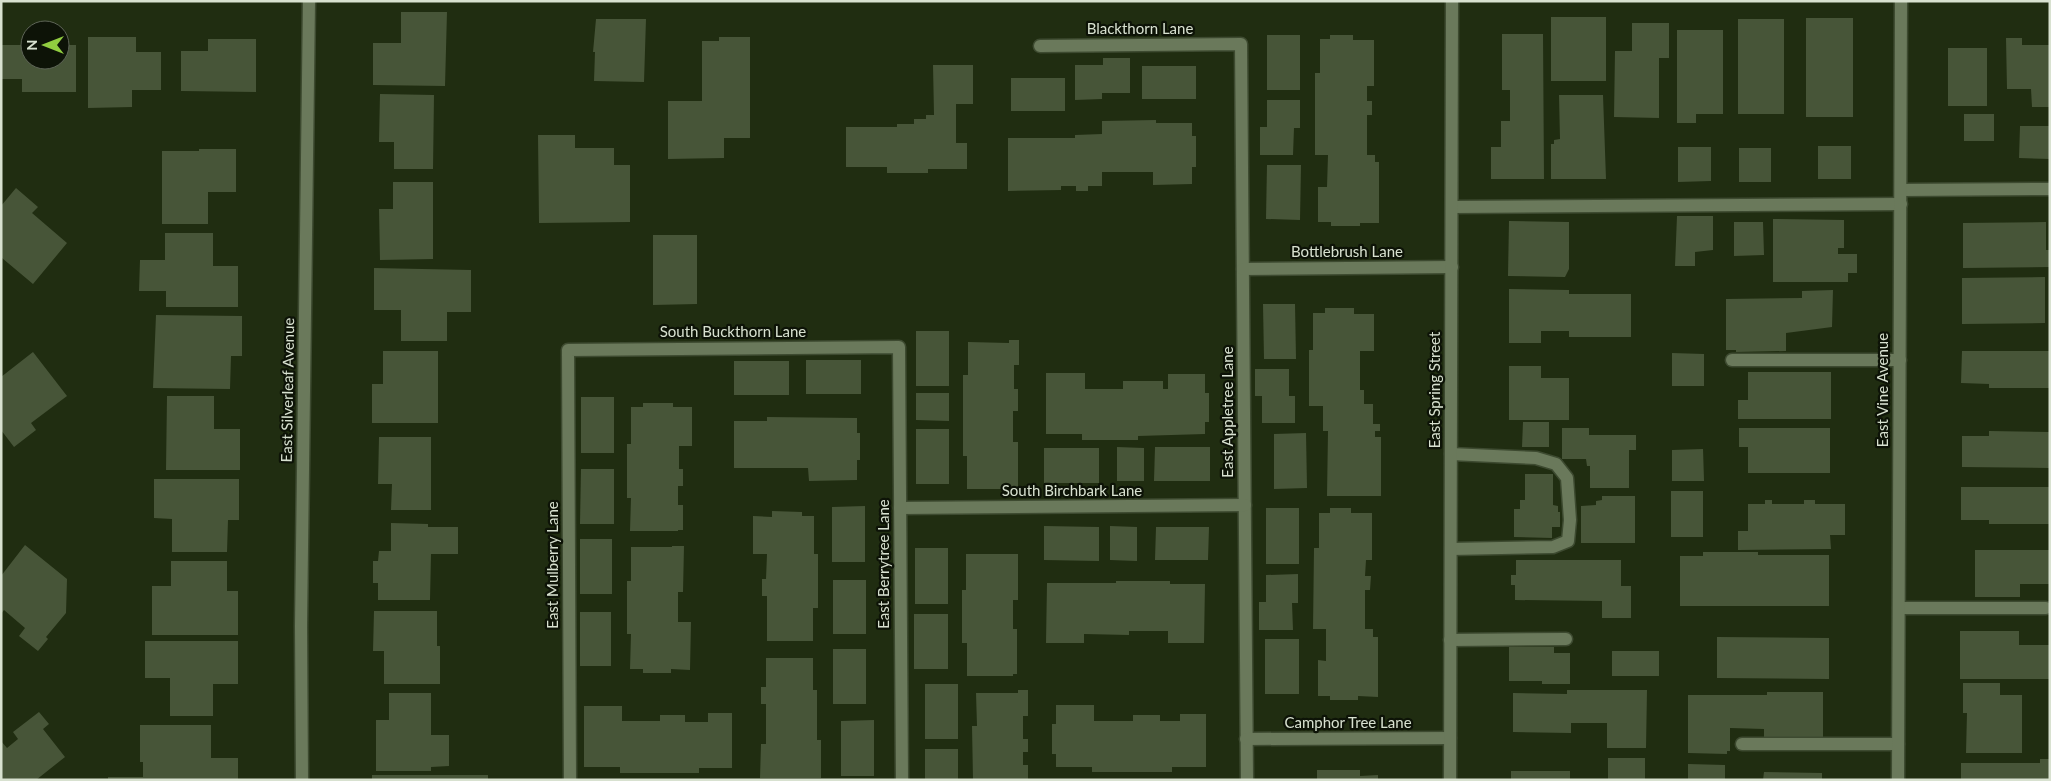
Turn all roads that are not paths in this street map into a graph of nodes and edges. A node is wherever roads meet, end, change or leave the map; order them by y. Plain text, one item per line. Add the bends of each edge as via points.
1 (309, 1) edge
2 (1452, 1) edge
3 (1902, 1) edge
4 (1241, 44) joint
5 (1040, 46) dead end
6 (2050, 189) edge
7 (1901, 190) junction
8 (1901, 204) junction
9 (1452, 207) junction
10 (1452, 267) junction
11 (1243, 269) junction
12 (899, 347) joint
13 (568, 350) joint
14 (1732, 360) dead end
15 (1900, 360) junction
16 (1451, 454) junction
17 (1245, 506) junction
18 (900, 508) junction
19 (1451, 550) junction
20 (1899, 608) junction
21 (2046, 608) dead end
22 (1566, 639) dead end
23 (1450, 640) junction
24 (1450, 738) junction
25 (1246, 739) junction
26 (1742, 744) dead end
27 (1898, 744) junction
28 (302, 780) edge
29 (570, 780) edge
30 (902, 780) edge
31 (1247, 780) edge
32 (1450, 780) edge
33 (1898, 780) edge

1 - 28 street, East Silverleaf Avenue
2 - 9 street, East Spring Street
3 - 7 street, East Vine Avenue
4 - 5 street, Blackthorn Lane
4 - 11 street, East Appletree Lane
6 - 7 street
7 - 8 street, East Vine Avenue
8 - 9 street
8 - 15 street, East Vine Avenue
9 - 10 street, East Spring Street
10 - 11 street, Bottlebrush Lane
10 - 16 street, East Spring Street
11 - 17 street, East Appletree Lane
12 - 13 street, South Buckthorn Lane
12 - 18 street, East Berrytree Lane
13 - 29 street, East Mulberry Lane
14 - 15 street
15 - 20 street, East Vine Avenue
16 - 19 street, East Spring Street
16 - 19 street via 1536,458 1556,464 1567,478 1570,520 1568,541 1553,547
17 - 18 street, South Birchbark Lane
17 - 25 street, East Appletree Lane
18 - 30 street, East Berrytree Lane
19 - 23 street, East Spring Street
20 - 21 street
20 - 27 street, East Vine Avenue
22 - 23 street
23 - 24 street, East Spring Street
24 - 25 street, Camphor Tree Lane
24 - 32 street, East Spring Street
25 - 31 street, East Appletree Lane
26 - 27 street
27 - 33 street, East Vine Avenue

